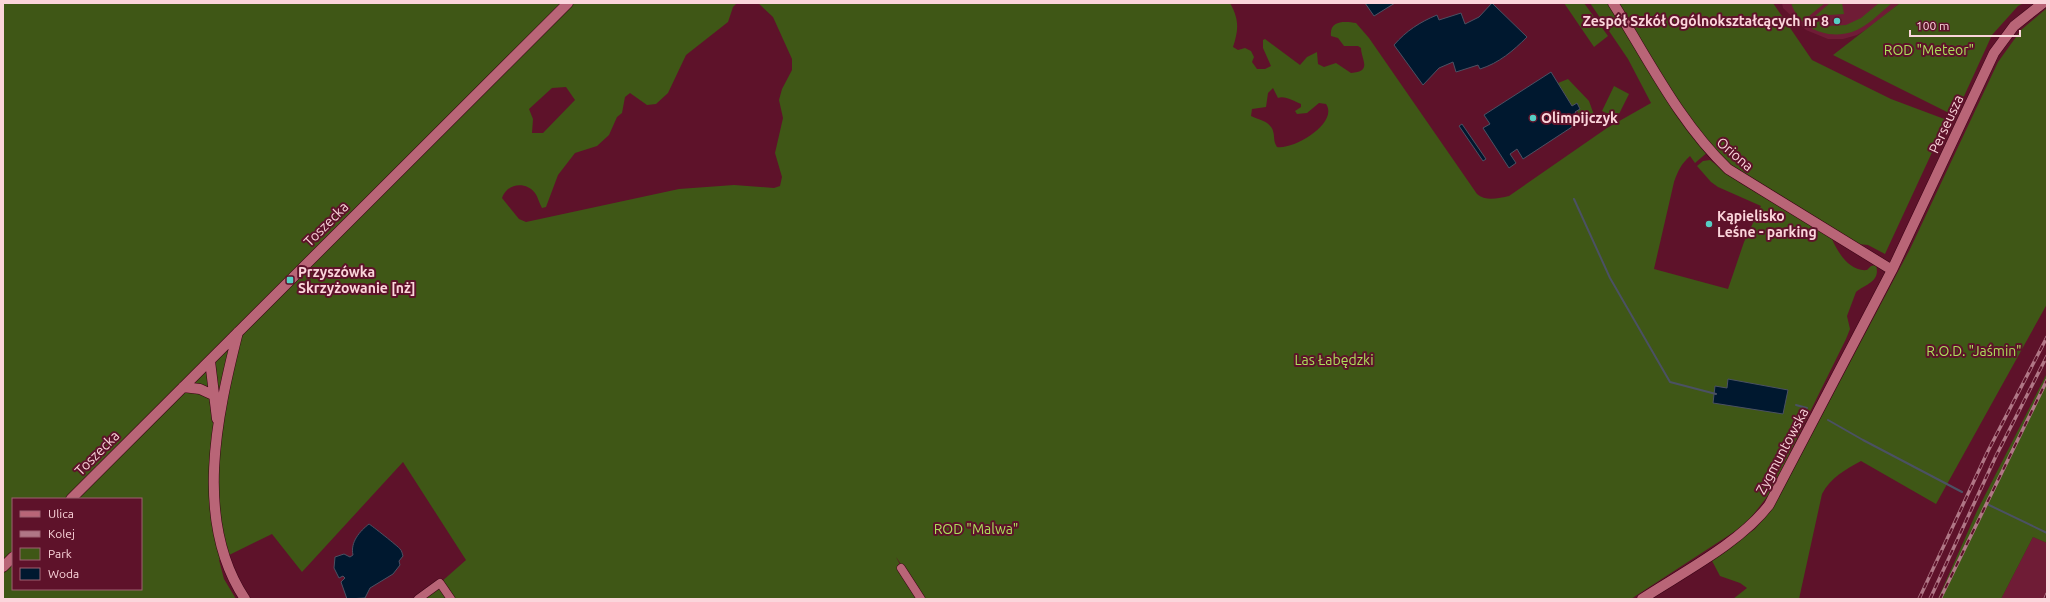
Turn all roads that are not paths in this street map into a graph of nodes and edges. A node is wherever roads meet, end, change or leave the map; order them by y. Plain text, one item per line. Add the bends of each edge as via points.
1 (568, 3) edge
2 (1613, 3) edge
3 (2043, 3) edge
4 (1892, 270) junction
5 (238, 332) junction
6 (210, 361) junction
7 (226, 379) junction
8 (183, 387) junction
9 (213, 395) junction
10 (218, 427) junction
11 (72, 498) edge
12 (12, 558) edge
13 (3, 567) edge
14 (901, 568) dead end
15 (245, 599) edge
16 (418, 599) edge
17 (451, 599) edge
18 (921, 599) edge
19 (1642, 599) edge

1 - 5 street, Toszecka
2 - 4 street, Oriona via 1684,119 1709,151 1728,169
3 - 4 street, Perseusza via 2014,26 1994,54
4 - 19 street, Zygmuntowska via 1777,491 1764,511 1743,533
5 - 6 street, Toszecka
5 - 7 street
6 - 7 street
6 - 8 street, Toszecka
6 - 9 street
7 - 10 street
8 - 9 street via 200,389
8 - 11 street, Toszecka
9 - 10 street
10 - 15 street via 214,473 217,518 226,558 233,578
12 - 13 street
14 - 18 street
16 - 17 street via 440,583

